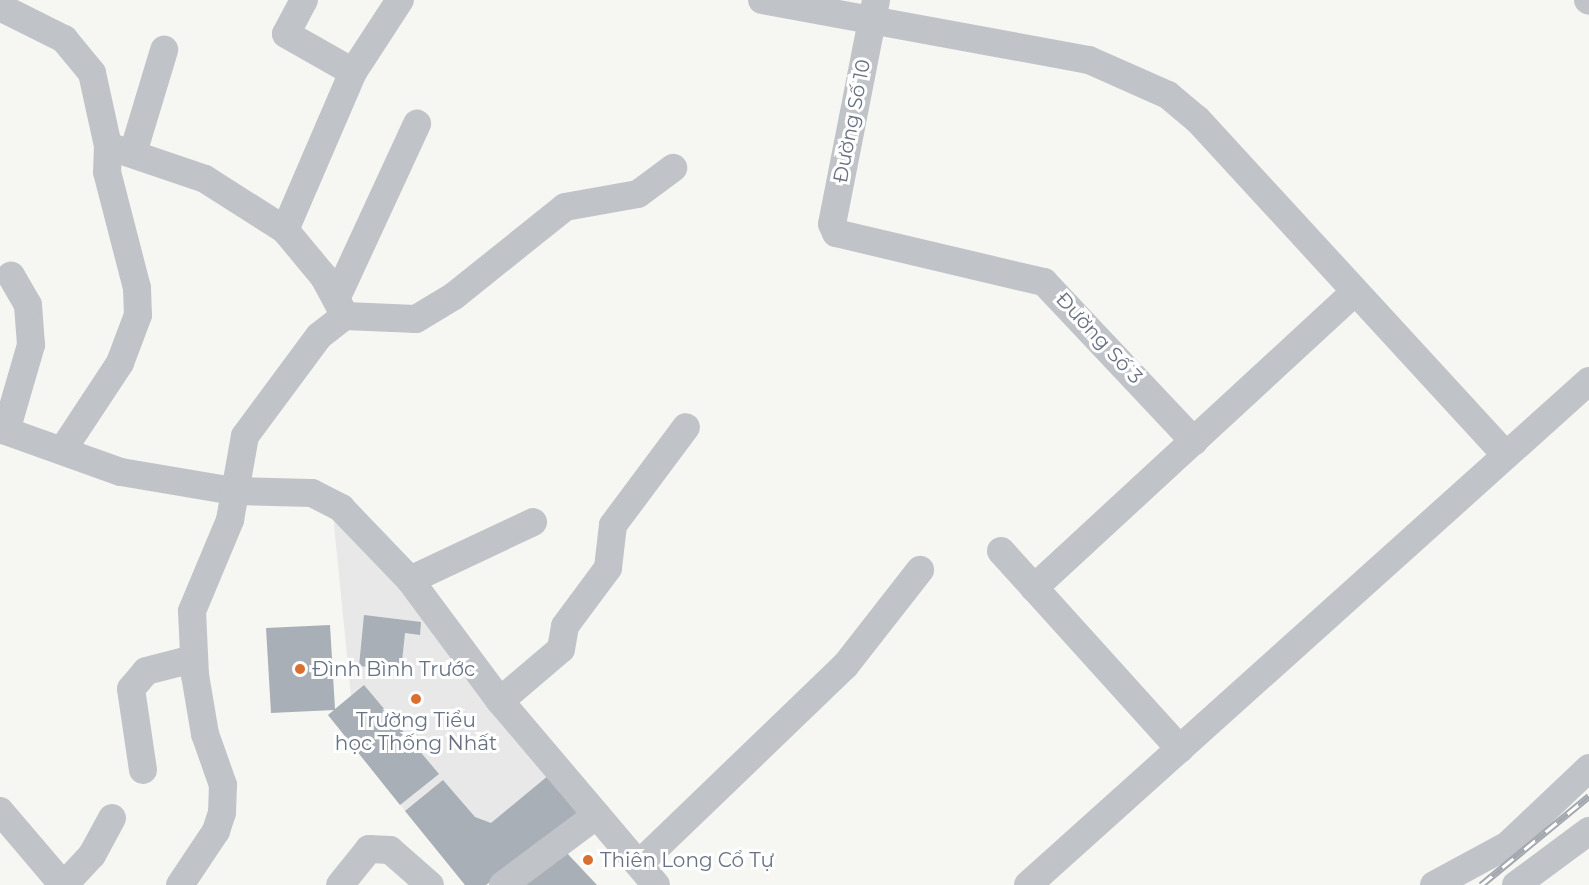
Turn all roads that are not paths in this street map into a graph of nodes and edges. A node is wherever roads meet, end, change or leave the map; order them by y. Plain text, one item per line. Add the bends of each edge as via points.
1 (304, 0) edge
2 (400, 0) edge
3 (762, 0) edge
4 (0, 8) edge
5 (874, 10) edge
6 (164, 50) dead end
7 (353, 72) junction
8 (417, 124) dead end
9 (121, 149) junction
10 (673, 168) dead end
11 (285, 230) junction
12 (843, 238) joint
13 (11, 276) dead end
14 (1355, 292) junction
15 (341, 307) junction
16 (1589, 381) edge
17 (686, 427) dead end
18 (3, 430) edge
19 (1194, 441) junction
20 (62, 451) junction
21 (1506, 455) junction
22 (233, 491) junction
23 (533, 522) dead end
24 (1001, 552) dead end
25 (920, 570) dead end
26 (410, 580) junction
27 (1034, 588) junction
28 (193, 659) junction
29 (500, 701) junction
30 (1180, 749) junction
31 (1589, 768) edge
32 (143, 770) dead end
33 (0, 811) edge
34 (597, 815) junction
35 (112, 818) dead end
36 (1589, 831) edge
37 (648, 879) edge
38 (58, 883) edge
39 (180, 885) edge
40 (340, 885) edge
41 (430, 885) edge
42 (503, 885) edge
43 (1029, 885) edge
44 (1434, 885) edge
45 (1516, 885) edge

1 - 7 street via 286,34
2 - 7 street
3 - 5 street
4 - 9 street via 64,39 76,51 100,93
5 - 12 street, Đường Số 10 via 832,224
5 - 14 street via 1089,60 1145,82 1190,112
6 - 9 street
7 - 11 street
8 - 15 street
9 - 11 street via 205,179
9 - 20 street via 106,172 130,246 138,315 120,363
10 - 15 street via 638,194 565,207 454,296 416,319
11 - 15 street
12 - 19 street, Đường Số 3 via 1044,282
13 - 18 street via 28,305 31,345
14 - 19 street
14 - 21 street
15 - 22 street via 245,436
16 - 21 street
17 - 29 street via 613,525 608,568 565,626 561,649
18 - 20 street
19 - 27 street
20 - 22 street via 122,472
21 - 30 street
22 - 26 street via 326,497 360,524
22 - 28 street via 230,520 192,611
23 - 26 street
24 - 27 street
25 - 37 street via 845,666
26 - 29 street
27 - 30 street
28 - 32 street via 146,671 130,689
28 - 39 street via 223,800 216,831
29 - 34 street
30 - 43 street
31 - 44 street via 1508,845
33 - 38 street
34 - 37 street
34 - 42 street
35 - 38 street via 92,855
36 - 45 street
40 - 41 street via 369,849 390,850

